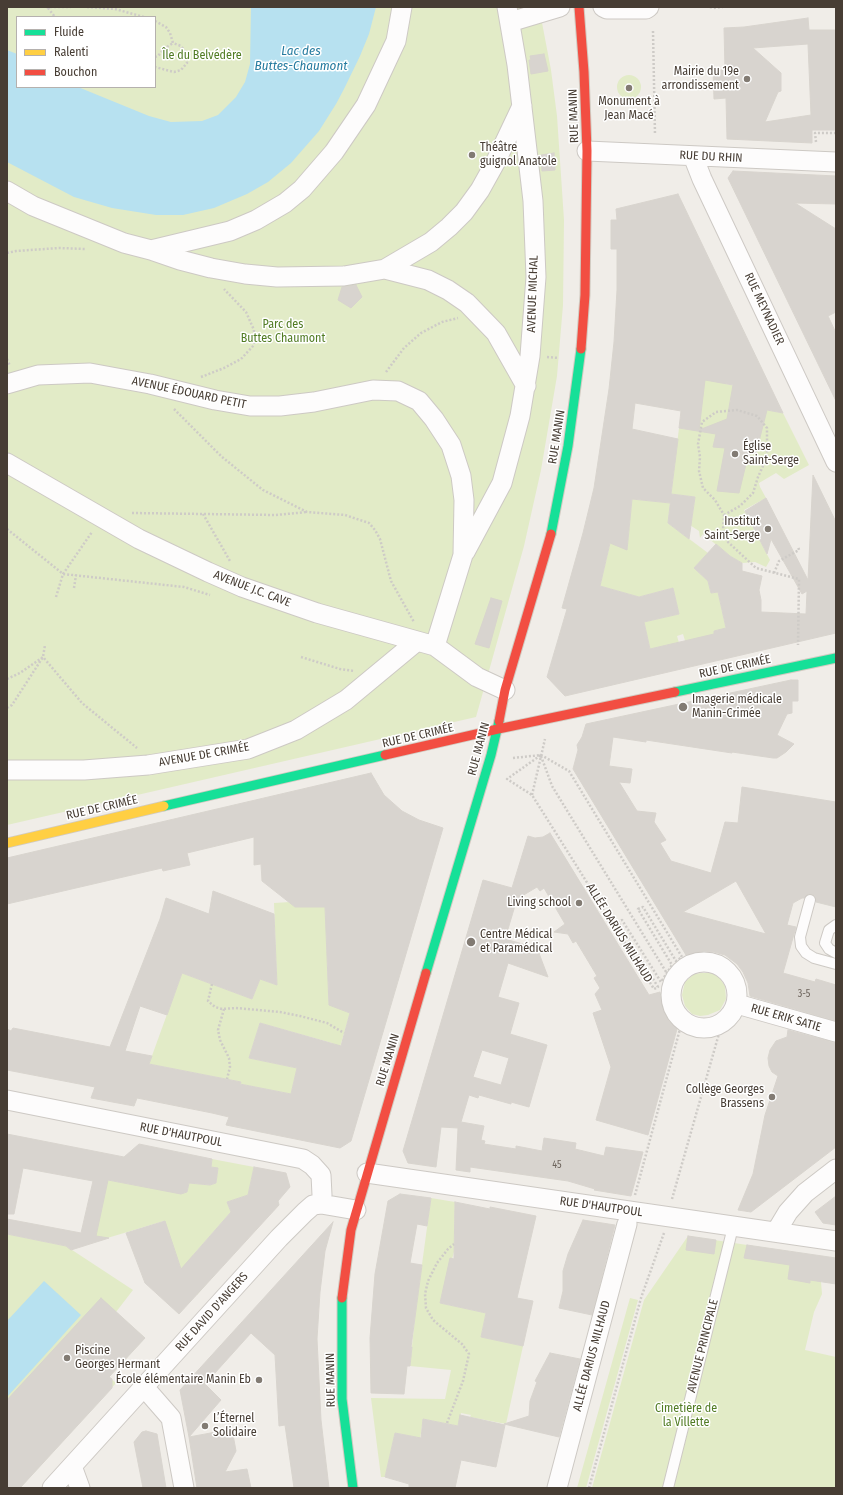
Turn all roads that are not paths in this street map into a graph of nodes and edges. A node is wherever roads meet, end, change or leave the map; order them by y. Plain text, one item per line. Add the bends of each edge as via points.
1 (402, 7) edge
2 (560, 7) edge
3 (579, 7) edge
4 (603, 7) edge
5 (649, 7) edge
6 (509, 14) edge
7 (522, 106) junction
8 (586, 151) junction
9 (693, 156) junction
10 (836, 162) edge
11 (7, 191) edge
12 (151, 250) junction
13 (385, 269) junction
14 (7, 384) edge
15 (526, 386) junction
16 (836, 462) edge
17 (7, 463) edge
18 (463, 555) junction
19 (426, 644) junction
20 (836, 658) edge
21 (505, 690) junction
22 (498, 729) junction
23 (7, 770) edge
24 (7, 843) edge
25 (810, 900) dead end
26 (836, 924) edge
27 (836, 953) edge
28 (836, 964) edge
29 (737, 1004) junction
30 (836, 1032) edge
31 (7, 1100) edge
32 (836, 1169) edge
33 (367, 1173) junction
34 (321, 1204) junction
35 (356, 1210) junction
36 (627, 1224) dead end
37 (733, 1227) junction
38 (776, 1232) junction
39 (836, 1241) edge
40 (144, 1387) junction
41 (72, 1466) junction
42 (52, 1488) edge
43 (80, 1488) edge
44 (184, 1488) edge
45 (353, 1488) edge
46 (557, 1488) edge
47 (668, 1488) edge

1 - 12 street via 396,41 366,105 334,152 302,189 262,217 230,231
2 - 6 street
3 - 8 street, RUE MANIN
4 - 5 street
6 - 7 street, AVENUE MICHAL
7 - 13 street via 495,163 464,212 431,242
7 - 15 street, AVENUE MICHAL via 533,201 536,277
8 - 9 street, RUE DU RHIN
8 - 21 street, RUE MANIN via 585,295 580,360 568,446 552,531
9 - 10 street, RUE DU RHIN
9 - 16 street, RUE MEYNADIER via 702,180
11 - 12 street via 33,206 124,243
12 - 13 street via 211,268 277,278 344,276
13 - 15 street via 428,280 448,290 478,313 496,333
14 - 18 street, AVENUE ÉDOUARD PETIT via 38,375 90,373 250,406 314,402 374,390 398,391 419,401 451,445 461,476 464,500
15 - 18 street, AVENUE MICHAL via 502,483
17 - 19 street, AVENUE J.C. CAVE via 139,539 242,587 317,613
18 - 19 street, AVENUE ÉDOUARD PETIT
19 - 21 street, AVENUE J.C. CAVE via 477,677
19 - 23 street, AVENUE DE CRIMÉE via 378,675 346,700 296,730 248,749 156,764 84,770
20 - 22 street, RUE DE CRIMÉE
21 - 22 street, RUE MANIN
22 - 24 street, RUE DE CRIMÉE
22 - 33 street, RUE MANIN
25 - 28 lane via 800,937 801,946 814,958
26 - 27 lane via 829,930 825,943
29 - 29 street via 736,986 732,976 716,963 695,962 678,974 673,983 672,1003 682,1020 690,1025 708,1028 722,1023 731,1015
29 - 30 street, RUE ERIK SATIE
31 - 34 street, RUE D'HAUTPOUL via 303,1160 321,1175
32 - 38 street via 805,1193 788,1212
33 - 35 street, RUE MANIN
33 - 37 street, RUE D'HAUTPOUL
34 - 35 street
34 - 40 street, RUE DAVID D'ANGERS via 313,1205 283,1234
35 - 45 street, RUE MANIN via 351,1230 342,1305 342,1399
36 - 46 street, ALLÉE DARIUS MILHAUD
37 - 38 street, RUE D'HAUTPOUL
37 - 47 lane, AVENUE PRINCIPALE
38 - 39 street, RUE D'HAUTPOUL
40 - 41 street, RUE DAVID D'ANGERS
40 - 44 street via 171,1418
41 - 42 street, RUE DAVID D'ANGERS
41 - 43 street

